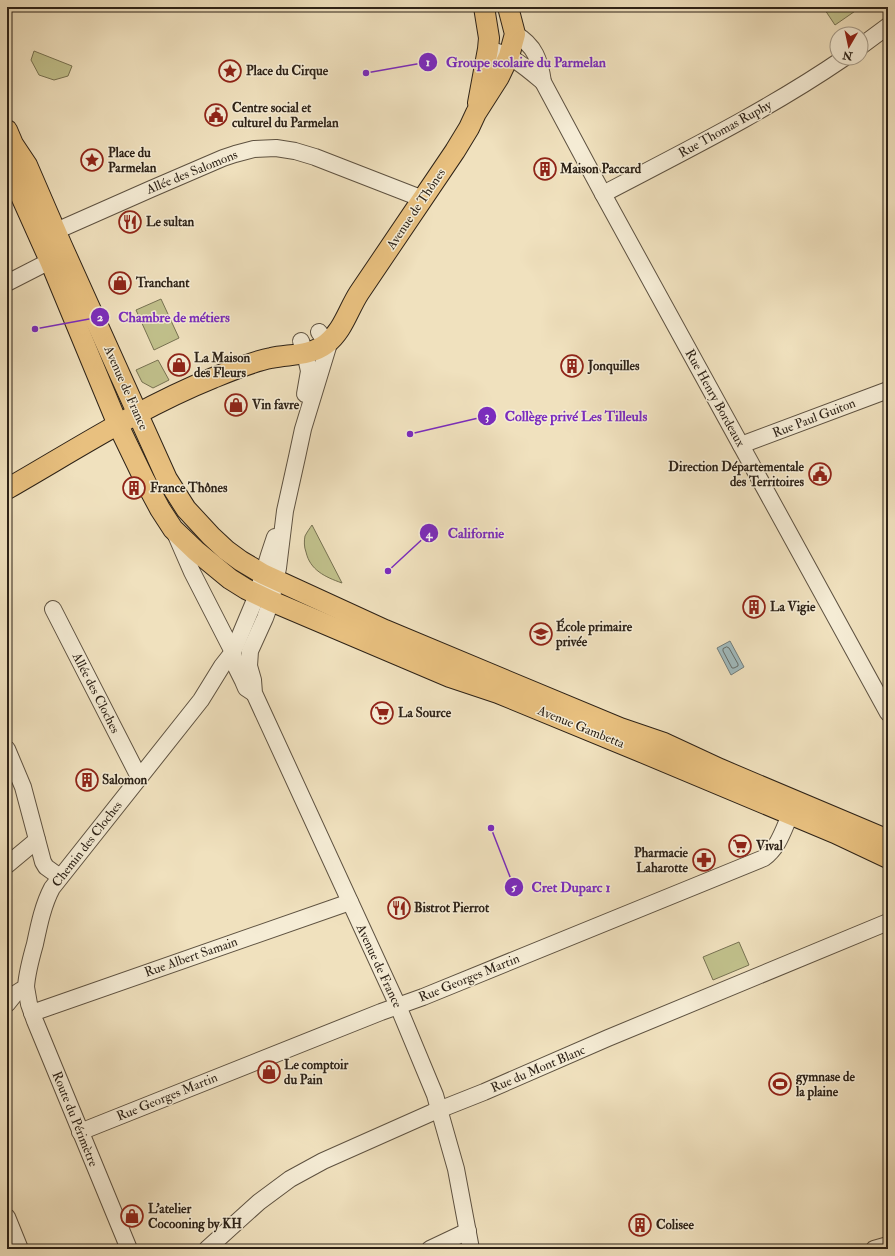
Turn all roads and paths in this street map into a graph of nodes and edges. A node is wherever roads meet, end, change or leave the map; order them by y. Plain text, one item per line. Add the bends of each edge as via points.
1 (484, 7) edge
2 (508, 7) edge
3 (888, 26) edge
4 (515, 34) junction
5 (869, 40) edge
6 (488, 49) junction
7 (509, 56) junction
8 (832, 66) edge
9 (543, 82) junction
10 (476, 113) junction
11 (7, 130) edge
12 (7, 165) edge
13 (603, 194) junction
14 (423, 199) junction
15 (56, 231) junction
16 (50, 261) junction
17 (7, 283) edge
18 (323, 337) junction
19 (303, 347) junction
20 (99, 379) junction
21 (888, 390) edge
22 (137, 414) junction
23 (118, 425) junction
24 (303, 429) junction
25 (741, 445) junction
26 (161, 467) junction
27 (7, 489) edge
28 (173, 529) junction
29 (267, 587) junction
30 (53, 609) dead end
31 (240, 659) junction
32 (888, 713) edge
33 (7, 750) edge
34 (140, 777) junction
35 (790, 815) junction
36 (37, 840) junction
37 (888, 840) edge
38 (888, 858) edge
39 (7, 865) edge
40 (60, 877) junction
41 (350, 902) junction
42 (888, 922) edge
43 (26, 987) junction
44 (7, 1004) edge
45 (398, 1006) junction
46 (32, 1013) junction
47 (440, 1110) junction
48 (80, 1132) junction
49 (9, 1227) edge
50 (468, 1231) junction
51 (888, 1245) edge
52 (20, 1249) edge
53 (129, 1249) edge
54 (207, 1249) edge
55 (430, 1249) edge
56 (471, 1249) edge
57 (874, 1249) edge

1 - 6 main road
2 - 4 main road
3 - 5 street
4 - 7 main road
4 - 9 street, Rue Henry Bordeaux via 524,39 535,53
6 - 7 street, Rue Henry Bordeaux
6 - 10 main road
7 - 9 street, Rue Henry Bordeaux
7 - 10 main road
8 - 13 street, Rue Thomas Ruphy via 750,116
9 - 13 street, Rue Henry Bordeaux
10 - 14 main road, Avenue de Thônes via 455,151
11 - 15 main road, Avenue de France via 27,165
12 - 16 main road, Avenue de France
13 - 25 street, Rue Henry Bordeaux
14 - 15 street, Allée des Salomons via 309,155 276,148 254,149 235,154 150,189
14 - 18 main road, Avenue de Thônes via 352,303 335,335
15 - 22 main road, Avenue de France
16 - 17 street
16 - 20 main road, Avenue de France
18 - 19 main road, Avenue de Thônes via 321,347
18 - 24 street, Chemin des Cloches via 328,347
19 - 22 main road, Avenue de Thônes via 204,382
19 - 24 street, Chemin des Cloches via 309,371
20 - 22 main road via 110,384
20 - 23 main road, Avenue de France
21 - 25 street, Rue Paul Guiton
22 - 23 main road, Avenue de Thônes
22 - 26 main road, Avenue de France
23 - 26 main road via 136,442 150,464
23 - 27 main road
23 - 28 main road, Avenue de France via 145,481
24 - 29 street, Chemin des Cloches via 285,511 269,555
25 - 32 street, Rue Henry Bordeaux
26 - 29 main road, Avenue de France via 193,518
28 - 29 main road, Avenue de France via 230,579
28 - 31 street, Avenue de France via 192,572
29 - 31 street, Chemin des Cloches via 265,618 250,651
29 - 35 main road, Avenue Gambetta via 450,677 498,693
29 - 37 main road, Avenue Gambetta via 329,604 520,687 664,743
30 - 34 street, Allée des Cloches
31 - 34 street, Chemin des Cloches via 222,666 201,700
31 - 41 street, Avenue de France via 250,666 254,693
33 - 36 street via 23,787
34 - 40 street, Chemin des Cloches
35 - 38 main road, Avenue Gambetta
35 - 45 street, Rue Georges Martin via 776,845 764,858
36 - 39 street
36 - 40 street via 46,867
40 - 43 street, Chemin des Cloches via 45,905
41 - 45 street, Avenue de France
41 - 46 street, Rue Albert Samain
42 - 47 street, Rue du Mont Blanc
43 - 44 street via 15,994
43 - 46 street, Route du Périmètre
45 - 47 street, Avenue de France
45 - 48 street, Rue Georges Martin
46 - 48 street, Route du Périmètre
47 - 50 street, Avenue de France via 456,1169
47 - 54 street, Rue du Mont Blanc via 323,1161 290,1179 259,1202
48 - 53 street, Route du Périmètre
49 - 52 street
50 - 55 street
50 - 56 street, Avenue de France
51 - 57 street

